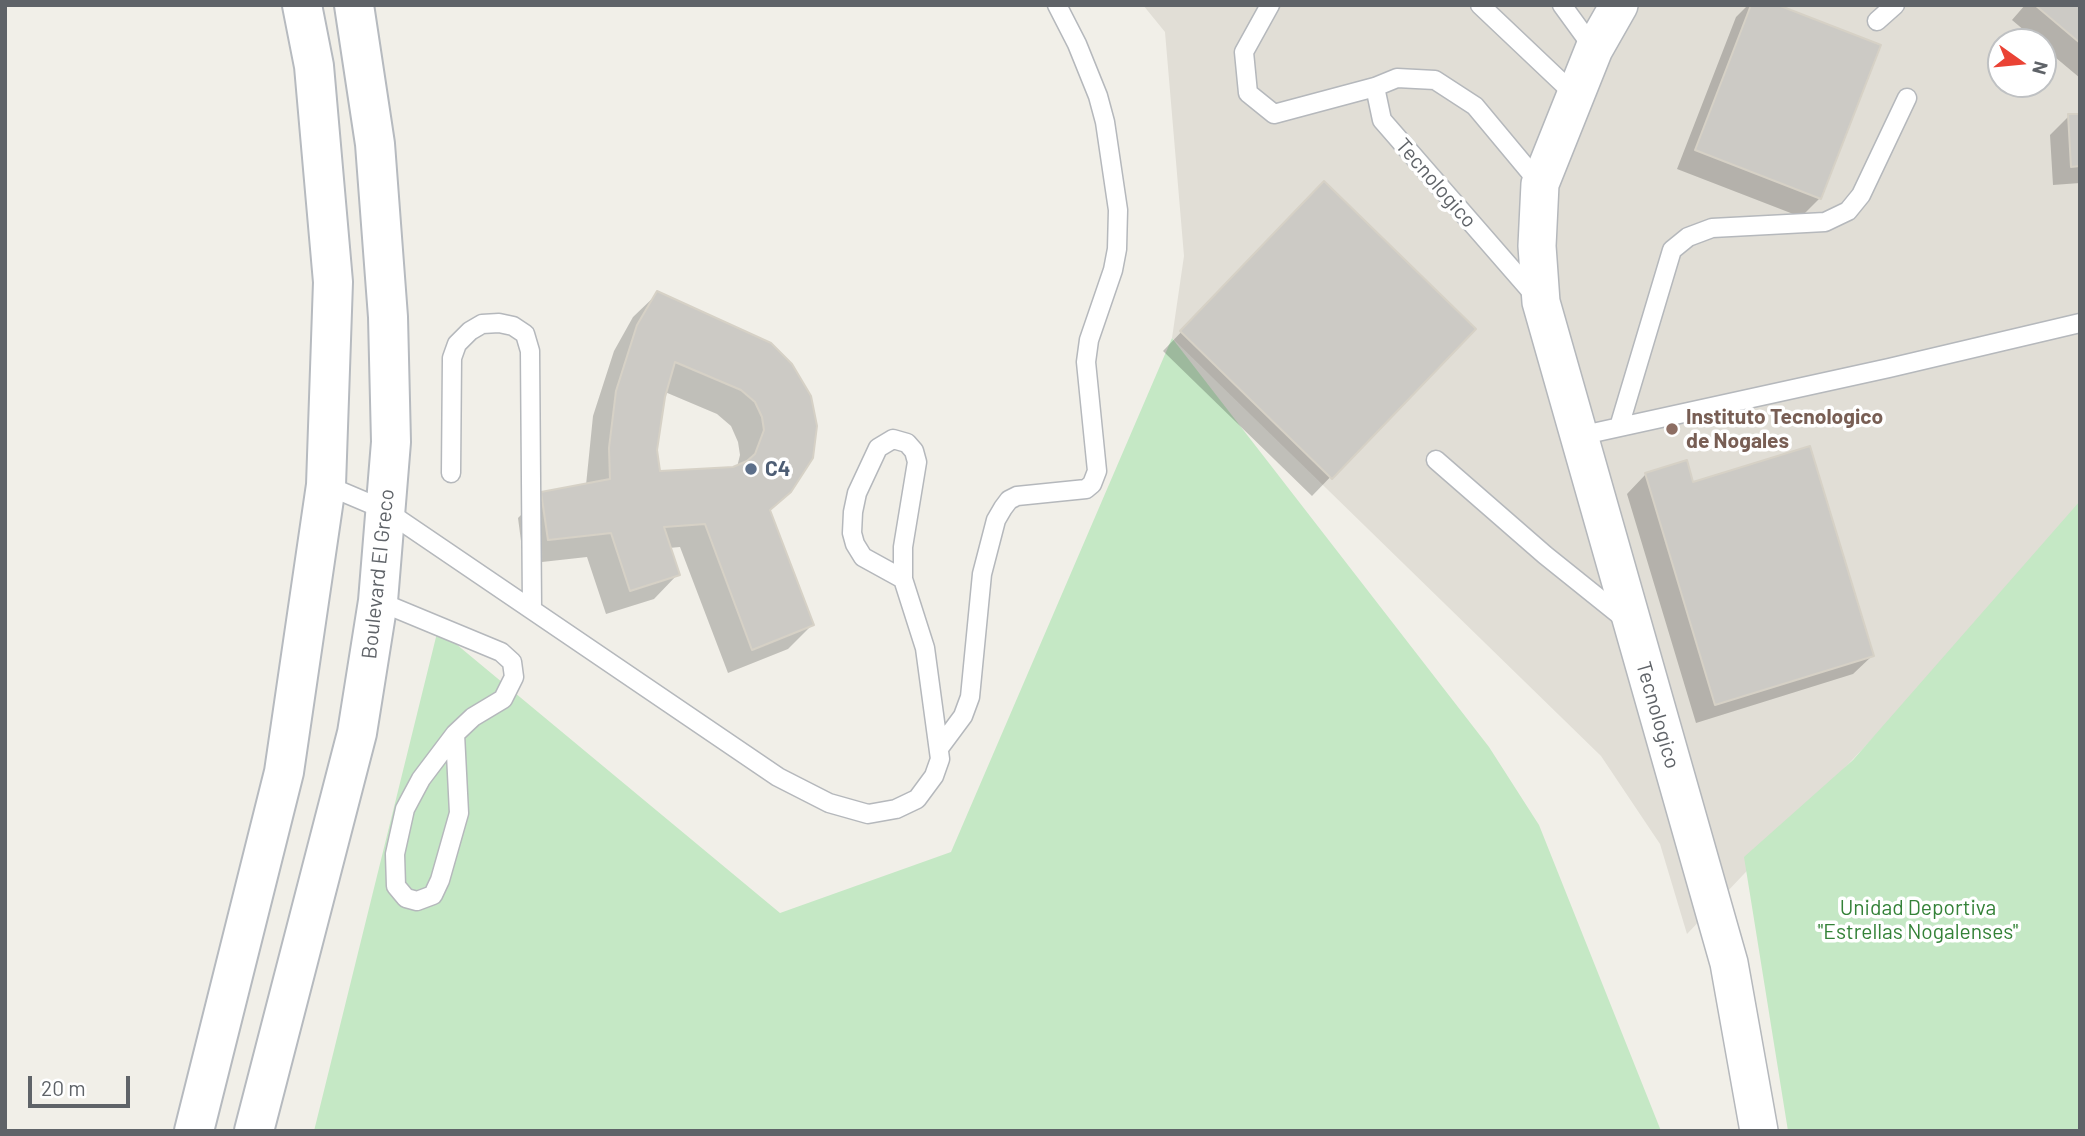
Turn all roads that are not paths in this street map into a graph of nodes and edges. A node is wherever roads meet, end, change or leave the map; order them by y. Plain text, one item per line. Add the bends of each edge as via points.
1 (302, 5) edge
2 (354, 5) edge
3 (1056, 5) edge
4 (1270, 5) edge
5 (1480, 5) edge
6 (1562, 5) edge
7 (1619, 5) edge
8 (1895, 5) edge
9 (1877, 21) dead end
10 (1594, 49) junction
11 (1375, 87) junction
12 (1575, 95) junction
13 (1907, 98) dead end
14 (1540, 184) junction
15 (1541, 302) junction
16 (2080, 323) edge
17 (1619, 427) junction
18 (1579, 436) junction
19 (1436, 460) dead end
20 (450, 473) dead end
21 (326, 485) junction
22 (385, 510) junction
23 (903, 579) junction
24 (378, 601) junction
25 (531, 609) junction
26 (1633, 626) junction
27 (455, 734) junction
28 (940, 747) junction
29 (194, 1131) edge
30 (254, 1131) edge
31 (1759, 1131) edge

1 - 21 main road via 314,66 333,282
2 - 22 main road, Boulevard El Greco via 375,144 388,317 391,442
3 - 28 lane via 1098,96 1118,210 1113,270 1086,362 1097,471 1086,489 1017,496 996,520 982,574 970,697 963,716
4 - 11 lane via 1244,52 1248,93 1274,114
5 - 12 lane
6 - 10 lane
7 - 10 street, Tecnologico
8 - 9 lane
10 - 12 street, Tecnologico
11 - 14 lane via 1398,78 1435,80 1475,106
11 - 15 lane, Tecnologico via 1382,120
12 - 14 street, Tecnologico
13 - 17 lane via 1861,195 1848,211 1825,222 1713,229 1688,236 1672,250
14 - 15 street, Tecnologico via 1537,246
15 - 18 street, Tecnologico
16 - 17 lane
17 - 18 lane
18 - 26 street, Tecnologico
19 - 26 lane
20 - 25 lane via 452,358 457,344 482,324 513,326 525,334 530,351
21 - 22 lane
21 - 29 main road via 284,772
22 - 24 main road, Boulevard El Greco
22 - 25 lane
23 - 23 lane via 903,547 917,461 907,443 893,439 878,448 857,493 852,533 863,557
23 - 28 lane via 925,648
24 - 27 lane via 501,652 512,662 514,677 503,699
24 - 30 main road, Boulevard El Greco via 357,733
25 - 28 lane via 778,777 829,803 868,814 917,799 934,776
26 - 31 street, Tecnologico via 1728,962
27 - 27 lane via 459,813 440,880 433,895 424,900 406,898 396,886 395,854 405,809

